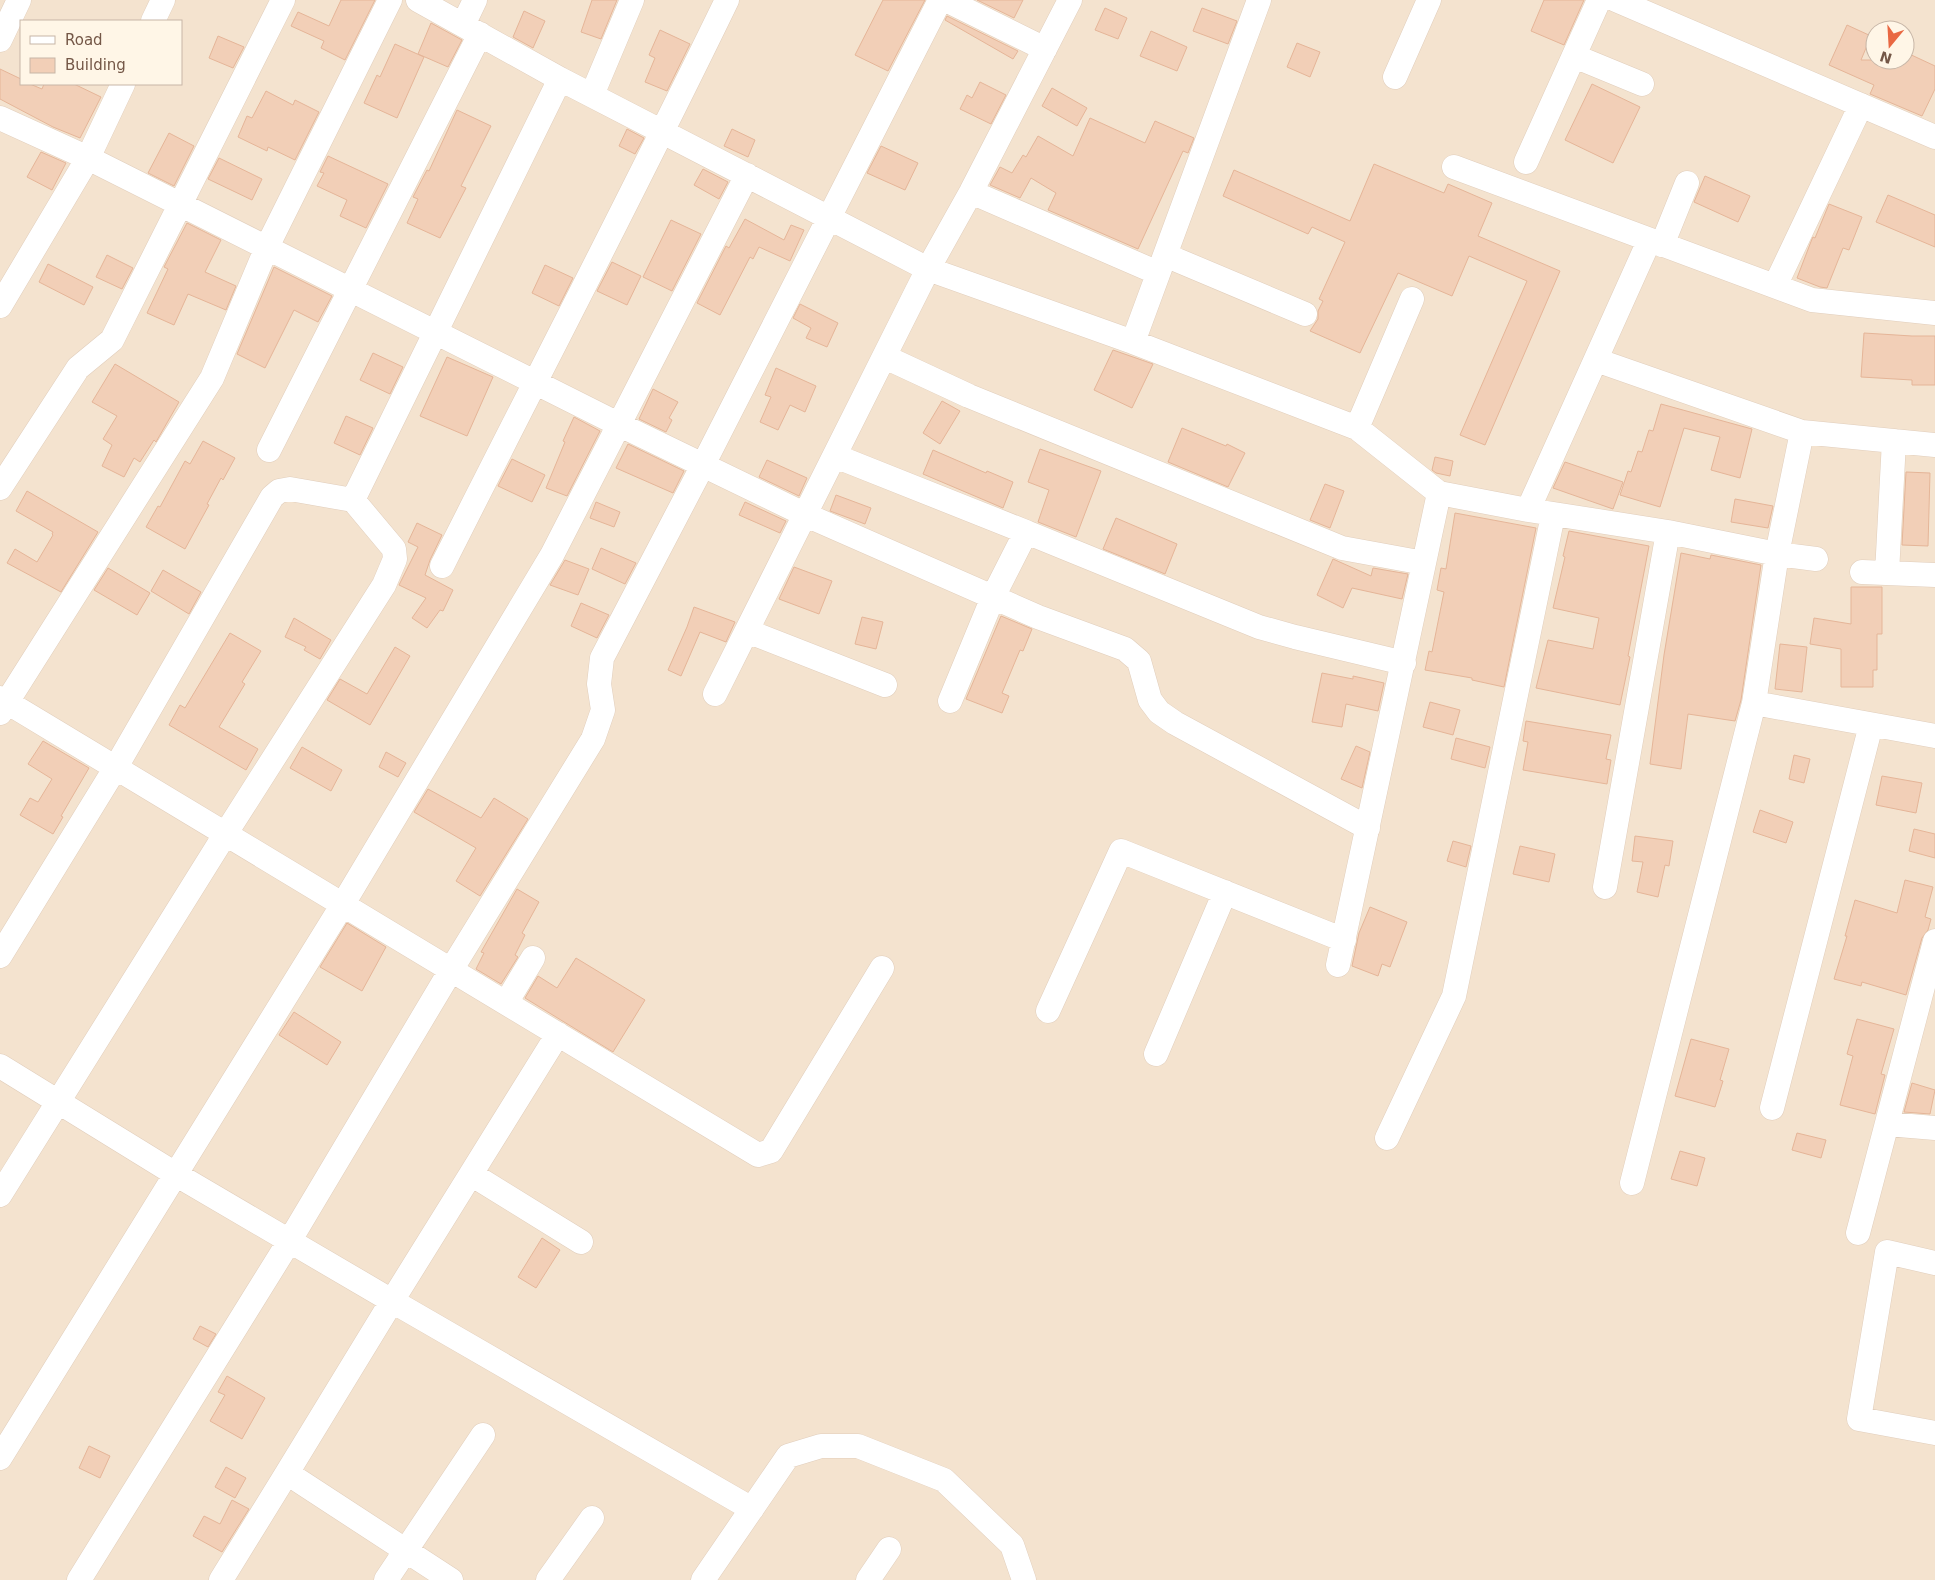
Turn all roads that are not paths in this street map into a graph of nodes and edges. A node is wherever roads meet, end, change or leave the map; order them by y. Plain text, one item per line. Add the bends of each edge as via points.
1 (19, 0) edge
2 (163, 0) edge
3 (284, 0) edge
4 (390, 0) edge
5 (418, 0) edge
6 (475, 0) edge
7 (632, 0) edge
8 (727, 0) edge
9 (940, 0) edge
10 (946, 0) edge
11 (1259, 0) edge
12 (1429, 0) edge
13 (1599, 0) edge
14 (1616, 0) edge
15 (1067, 1) edge
16 (153, 20) edge
17 (471, 30) junction
18 (0, 40) edge
19 (1045, 49) junction
20 (1574, 56) junction
21 (1395, 77) dead end
22 (560, 78) junction
23 (1642, 84) dead end
24 (123, 85) edge
25 (592, 95) junction
26 (1861, 105) junction
27 (0, 118) edge
28 (664, 131) junction
29 (1935, 137) edge
30 (88, 158) junction
31 (1526, 162) dead end
32 (1454, 168) dead end
33 (747, 175) junction
34 (1687, 183) dead end
35 (971, 192) junction
36 (180, 203) junction
37 (829, 218) junction
38 (1656, 243) junction
39 (267, 247) junction
40 (1162, 264) junction
41 (928, 269) junction
42 (1774, 286) junction
43 (350, 289) junction
44 (1412, 299) dead end
45 (0, 306) edge
46 (1935, 313) edge
47 (1305, 314) dead end
48 (436, 333) junction
49 (1133, 342) junction
50 (885, 357) junction
51 (1596, 360) junction
52 (534, 382) junction
53 (618, 424) junction
54 (1357, 428) junction
55 (1802, 432) junction
56 (1894, 441) junction
57 (1935, 445) edge
58 (269, 450) dead end
59 (835, 456) junction
60 (703, 465) junction
61 (0, 488) edge
62 (1439, 493) junction
63 (353, 500) junction
64 (1528, 510) junction
65 (806, 515) junction
66 (1553, 515) junction
67 (1026, 532) junction
68 (1668, 532) junction
69 (1778, 554) junction
70 (1816, 559) dead end
71 (1424, 563) junction
72 (442, 566) dead end
73 (1862, 572) dead end
74 (1887, 573) junction
75 (1935, 575) edge
76 (993, 597) junction
77 (747, 631) junction
78 (1404, 663) junction
79 (885, 685) dead end
80 (715, 694) dead end
81 (950, 701) dead end
82 (1754, 703) junction
83 (2, 704) edge
84 (1871, 725) junction
85 (1935, 736) edge
86 (116, 767) junction
87 (1368, 828) junction
88 (226, 833) junction
89 (1605, 887) dead end
90 (1225, 892) junction
91 (343, 904) junction
92 (1344, 940) junction
93 (1935, 941) edge
94 (0, 956) edge
95 (533, 958) dead end
96 (1338, 965) dead end
97 (882, 968) dead end
98 (451, 970) junction
99 (506, 1003) junction
100 (1048, 1011) dead end
101 (558, 1034) junction
102 (1156, 1054) dead end
103 (0, 1066) edge
104 (59, 1102) junction
105 (1772, 1108) dead end
106 (1887, 1124) junction
107 (1935, 1128) edge
108 (1387, 1138) dead end
109 (472, 1174) junction
110 (177, 1175) junction
111 (1632, 1183) dead end
112 (0, 1196) edge
113 (1858, 1232) dead end
114 (290, 1240) junction
115 (582, 1242) dead end
116 (1935, 1263) edge
117 (392, 1301) junction
118 (1935, 1433) edge
119 (482, 1435) dead end
120 (0, 1458) edge
121 (287, 1473) junction
122 (752, 1509) junction
123 (592, 1518) dead end
124 (889, 1549) dead end
125 (405, 1550) junction
126 (79, 1580) edge
127 (221, 1580) edge
128 (386, 1580) edge
129 (451, 1580) edge
130 (548, 1580) edge
131 (704, 1580) edge
132 (868, 1580) edge
133 (1024, 1580) edge

1 - 18 street
2 - 16 street
3 - 36 street
4 - 39 street
5 - 17 street
6 - 17 street
7 - 25 street
8 - 28 street
9 - 37 street
10 - 19 street
11 - 40 street
12 - 21 street
13 - 20 street
14 - 26 street
15 - 19 street
17 - 22 street
17 - 43 street
19 - 35 street
20 - 23 street
20 - 31 street
22 - 25 street
22 - 48 street
24 - 30 street
25 - 28 street
26 - 29 street
26 - 42 street
27 - 30 street
28 - 33 street
28 - 52 street
30 - 36 street
30 - 45 street
32 - 38 street
33 - 37 street
33 - 53 street
34 - 38 street
35 - 40 street
35 - 41 street
36 - 39 street
36 - 61 street via 112,340 78,368
37 - 41 street
37 - 60 street
38 - 42 street
38 - 51 street
39 - 43 street
39 - 83 street via 212,378
40 - 47 street
40 - 49 street
41 - 49 street
41 - 50 street
42 - 46 street via 1812,300
43 - 48 street
43 - 58 street
44 - 54 street
48 - 52 street
48 - 63 street
49 - 54 street
50 - 59 street
50 - 71 street via 968,396 1342,548
51 - 55 street
51 - 64 street
52 - 53 street
52 - 72 street
53 - 60 street
53 - 91 street via 552,555
54 - 62 street
55 - 56 street
55 - 69 street
56 - 57 street
56 - 74 street
59 - 65 street
59 - 67 street
60 - 65 street
60 - 98 street via 602,658 599,684 602,710 593,739
62 - 64 street
62 - 71 street
63 - 86 street via 290,489 279,491 272,497
63 - 88 street via 394,549 392,567 384,586
64 - 66 street
65 - 76 street
65 - 77 street
66 - 68 street
66 - 108 street via 1454,996
67 - 76 street
67 - 78 street via 1259,627
68 - 69 street
68 - 89 street
69 - 70 street
69 - 82 street
71 - 78 street
73 - 74 street
74 - 75 street
76 - 81 street
76 - 87 street via 1125,649 1139,662 1150,700 1159,712
77 - 79 street
77 - 80 street
78 - 87 street
82 - 84 street
82 - 111 street
83 - 86 street
84 - 85 street
84 - 105 street
86 - 88 street
86 - 94 street
87 - 92 street
88 - 91 street
88 - 104 street
90 - 92 street
90 - 100 street via 1122,851
90 - 102 street
91 - 98 street
91 - 110 street
92 - 96 street
93 - 106 street
95 - 99 street
97 - 101 street via 771,1150 758,1155
98 - 99 street
98 - 114 street
99 - 101 street
101 - 109 street
103 - 104 street
104 - 110 street
104 - 112 street
106 - 107 street
106 - 113 street
109 - 115 street
109 - 117 street
110 - 114 street
110 - 120 street
114 - 117 street
114 - 126 street
116 - 118 street via 1886,1252 1859,1420
117 - 121 street
117 - 122 street
119 - 125 street
121 - 125 street
121 - 127 street
122 - 131 street
122 - 133 street via 788,1456 821,1446 858,1446 944,1480 1012,1545
123 - 130 street
124 - 132 street
125 - 128 street
125 - 129 street

